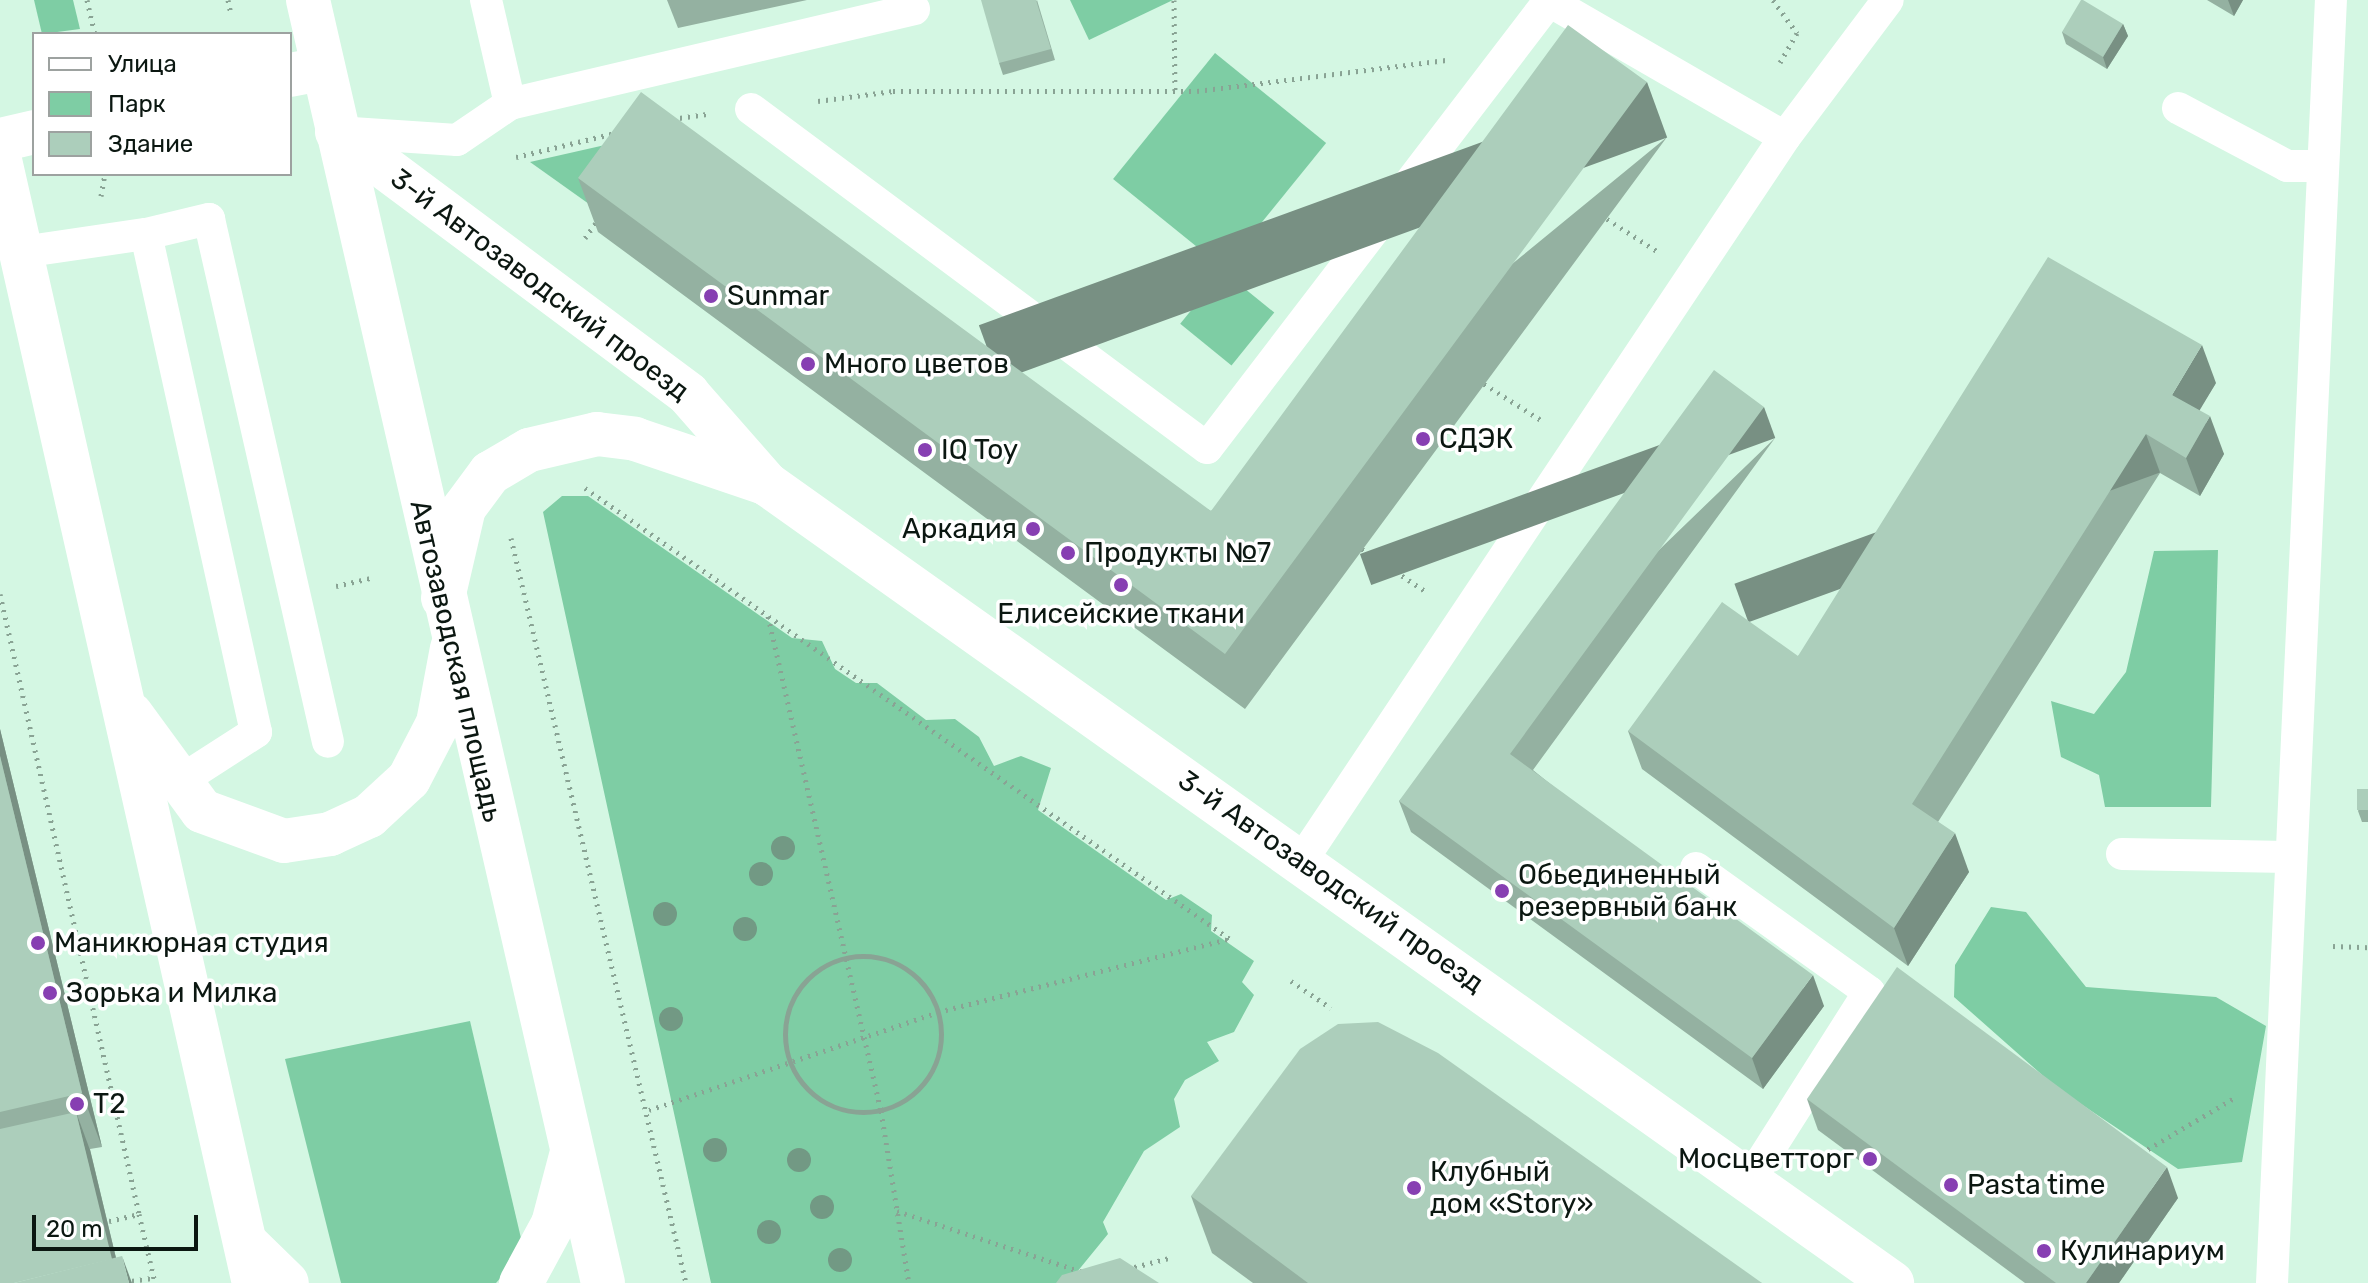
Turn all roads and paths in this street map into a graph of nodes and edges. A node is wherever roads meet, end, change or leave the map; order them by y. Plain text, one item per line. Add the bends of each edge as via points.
1 (87, 0) edge
2 (228, 0) edge
3 (308, 0) edge
4 (486, 0) edge
5 (1174, 0) edge
6 (1549, 0) edge
7 (1773, 0) edge
8 (1888, 0) edge
9 (2331, 0) edge
10 (914, 9) dead end
11 (231, 14) dead end
12 (95, 32) edge
13 (1510, 51) junction
14 (306, 72) edge
15 (1175, 91) junction
16 (510, 104) junction
17 (2178, 108) dead end
18 (751, 109) junction
19 (1751, 117) junction
20 (673, 119) junction
21 (659, 122) edge
22 (630, 129) edge
23 (665, 131) edge
24 (32, 132) edge
25 (337, 132) junction
26 (1785, 137) junction
27 (0, 140) edge
28 (0, 160) edge
29 (500, 161) dead end
30 (2322, 166) junction
31 (603, 214) edge
32 (1607, 219) dead end
33 (146, 234) junction
34 (585, 238) edge
35 (22, 252) junction
36 (1693, 274) junction
37 (1484, 384) dead end
38 (1579, 445) junction
39 (571, 482) dead end
40 (767, 484) junction
41 (515, 521) dead end
42 (1362, 549) dead end
43 (0, 594) edge
44 (442, 605) junction
45 (768, 616) junction
46 (1464, 617) junction
47 (452, 648) junction
48 (131, 714) junction
49 (328, 742) dead end
50 (177, 783) junction
51 (2122, 854) dead end
52 (2290, 857) junction
53 (1302, 860) junction
54 (1696, 868) dead end
55 (843, 957) junction
56 (1291, 981) dead end
57 (1331, 1008) dead end
58 (938, 1012) junction
59 (863, 1034) junction
60 (788, 1060) junction
61 (2282, 1071) junction
62 (649, 1110) junction
63 (881, 1111) junction
64 (572, 1152) junction
65 (2128, 1161) edge
66 (1749, 1181) junction
67 (897, 1211) junction
68 (139, 1214) junction
69 (109, 1221) dead end
70 (1169, 1258) dead end
71 (1122, 1271) edge
72 (259, 1273) edge
73 (1098, 1274) edge
74 (154, 1281) edge
75 (123, 1282) edge
76 (521, 1283) edge
77 (603, 1283) edge
78 (686, 1283) edge
79 (909, 1283) edge
80 (1892, 1283) edge
81 (2272, 1283) edge

1 - 12 path
2 - 11 path
3 - 14 street, Автозаводская площадь
4 - 16 lane
5 - 15 path
6 - 13 lane
6 - 19 lane
7 - 19 path via 1797,33
8 - 26 lane
9 - 30 lane
10 - 16 lane
13 - 15 path
13 - 18 lane via 1207,448
14 - 25 street, Автозаводская площадь
15 - 18 path via 893,91
16 - 25 lane via 457,140
17 - 30 lane via 2287,166
18 - 20 path
19 - 26 lane
20 - 21 path
20 - 23 path
22 - 29 path
24 - 27 street
25 - 40 street, 3-й Автозаводский проезд via 688,394
25 - 44 street, Автозаводская площадь
26 - 36 lane
28 - 35 street
30 - 52 lane
31 - 34 path
32 - 36 path
33 - 35 lane
33 - 49 lane via 209,219
33 - 50 lane via 256,732
35 - 48 street
36 - 38 lane
37 - 38 path
38 - 46 lane
39 - 45 path
40 - 44 street, 3-й Автозаводский проезд via 635,439 597,434 529,450 490,473 464,508
40 - 53 street, 3-й Автозаводский проезд
41 - 62 path via 513,546
42 - 46 path
43 - 68 path
44 - 47 street, Автозаводская площадь
45 - 55 path
45 - 58 path via 1230,939
46 - 53 lane
47 - 50 street via 438,723 409,779 369,816 330,834 284,841 202,811
47 - 64 street, Автозаводская площадь
48 - 50 street
48 - 72 street
51 - 52 lane
52 - 61 lane
53 - 66 street, 3-й Автозаводский проезд
54 - 66 lane via 1869,992
55 - 58 path via 892,961 914,973
55 - 59 path
55 - 60 path via 819,968 789,1005
56 - 57 path
58 - 59 path
58 - 63 path via 942,1042 923,1086
59 - 60 path
59 - 63 path
60 - 62 path
60 - 63 path via 812,1094 833,1108
61 - 65 path
61 - 81 lane
62 - 78 path
63 - 67 path
64 - 76 street via 553,1224
64 - 77 street, Автозаводская площадь
66 - 80 street, 3-й Автозаводский проезд
67 - 73 path
67 - 79 path
68 - 69 path
68 - 74 path
70 - 71 path
74 - 75 path

